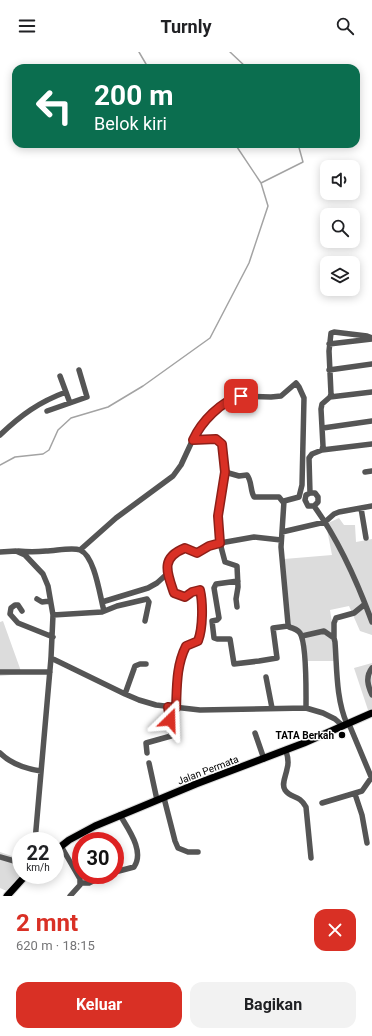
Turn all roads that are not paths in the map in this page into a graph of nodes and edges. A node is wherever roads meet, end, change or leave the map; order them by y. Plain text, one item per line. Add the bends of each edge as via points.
1 (372, 338) edge
2 (329, 344) junction
3 (372, 364) edge
4 (79, 370) dead end
5 (329, 370) junction
6 (60, 376) dead end
7 (66, 392) junction
8 (372, 392) edge
9 (330, 397) junction
10 (70, 403) junction
11 (47, 411) dead end
12 (372, 421) edge
13 (323, 428) junction
14 (0, 435) edge
15 (193, 440) junction
16 (372, 444) edge
17 (322, 450) junction
18 (372, 470) edge
19 (225, 472) junction
20 (365, 472) dead end
21 (310, 493) junction
22 (283, 502) junction
23 (314, 506) junction
24 (372, 506) edge
25 (361, 508) junction
26 (326, 522) junction
27 (282, 532) junction
28 (366, 538) dead end
29 (281, 540) junction
30 (220, 543) junction
31 (80, 550) junction
32 (16, 551) junction
33 (0, 552) edge
34 (168, 573) junction
35 (238, 581) junction
36 (37, 598) dead end
37 (50, 601) junction
38 (102, 602) junction
39 (365, 604) junction
40 (237, 607) dead end
41 (22, 611) dead end
42 (104, 611) junction
43 (53, 615) junction
44 (145, 621) dead end
45 (372, 622) edge
46 (334, 623) junction
47 (288, 626) junction
48 (324, 631) junction
49 (302, 636) junction
50 (53, 637) junction
51 (334, 638) junction
52 (51, 658) junction
53 (146, 664) dead end
54 (372, 668) edge
55 (0, 672) edge
56 (50, 672) junction
57 (266, 677) dead end
58 (125, 694) junction
59 (372, 695) edge
60 (168, 707) junction
61 (176, 708) junction
62 (272, 708) junction
63 (306, 708) junction
64 (372, 713) edge
65 (346, 725) junction
66 (255, 733) dead end
67 (286, 750) junction
68 (0, 753) edge
69 (146, 753) dead end
70 (264, 759) junction
71 (149, 763) dead end
72 (41, 771) junction
73 (372, 779) edge
74 (355, 794) junction
75 (161, 799) junction
76 (322, 803) dead end
77 (120, 815) junction
78 (36, 832) edge
79 (367, 843) dead end
80 (64, 844) edge
81 (64, 851) edge
82 (198, 852) dead end
83 (0, 857) edge
84 (310, 858) dead end
85 (12, 860) edge
86 (72, 865) edge
87 (124, 870) edge
88 (18, 884) edge
89 (80, 884) edge
90 (7, 896) edge
91 (70, 896) edge

1 - 2 street
1 - 2 street via 334,332 331,333
2 - 5 street
3 - 5 street
4 - 10 street via 88,397
5 - 9 street
6 - 7 street
7 - 10 street
7 - 14 street via 32,407
8 - 9 street
9 - 13 street via 322,404
10 - 11 street
12 - 13 street
13 - 17 street
15 - 19 street via 216,439 222,444
15 - 22 street via 225,402 241,396 281,396 296,382 304,398 302,485 299,497
15 - 31 street via 173,476 116,518
16 - 17 street
17 - 21 street via 309,458
18 - 20 street
19 - 22 street via 239,476 247,475 254,497 279,497
19 - 30 street via 218,516
21 - 23 street via 315,493 318,497 318,502
21 - 23 street via 306,495 305,502 308,506
22 - 27 street
23 - 26 street
24 - 25 street
25 - 26 street via 336,512
25 - 28 street
26 - 27 street
26 - 39 street via 342,550
27 - 29 street
29 - 30 street via 254,537
29 - 47 street
30 - 34 street via 197,553 185,548 175,552 170,558
30 - 35 street via 225,562 237,566
31 - 32 street
31 - 38 street via 86,554 94,571
32 - 33 street
32 - 37 street via 25,555 43,574
34 - 38 street via 148,588
34 - 61 street via 174,593 185,597 200,590 201,596 201,633 198,641 186,646 180,658
35 - 40 street
35 - 47 street via 216,584 214,588 219,618 212,621 214,638 230,639 234,664 277,658 273,628
36 - 37 street via 42,602
37 - 43 street
38 - 42 street
39 - 45 street
39 - 46 street via 354,613 336,618
41 - 50 street via 15,604 10,614 18,623
42 - 43 street
42 - 44 street via 147,599 150,602
43 - 50 street
46 - 48 street
46 - 51 street
47 - 49 street via 298,630
48 - 49 street
48 - 51 street
49 - 63 street
50 - 52 street
51 - 65 street via 340,699
52 - 56 street
52 - 58 street
53 - 58 street via 135,666
54 - 59 street via 368,680
55 - 56 street
56 - 72 street
57 - 62 street
58 - 60 street
60 - 61 street
60 - 69 street via 171,736 146,743
61 - 62 street
62 - 63 street
63 - 65 street via 323,713
64 - 65 main road, Jalan Permata
65 - 67 main road, Jalan Permata
65 - 73 street
66 - 70 street
67 - 70 main road, Jalan Permata
67 - 84 street via 288,763 284,789 302,800 306,807
68 - 72 street via 20,766
70 - 75 main road, Jalan Permata
71 - 75 street
72 - 78 street
73 - 74 street via 362,791
74 - 76 street
74 - 79 street
75 - 77 main road, Jalan Permata
75 - 82 street via 178,848
77 - 80 main road, Jalan Permata via 84,831
77 - 87 street via 138,853 134,867
81 - 86 street
83 - 85 street
88 - 90 main road
89 - 91 street

